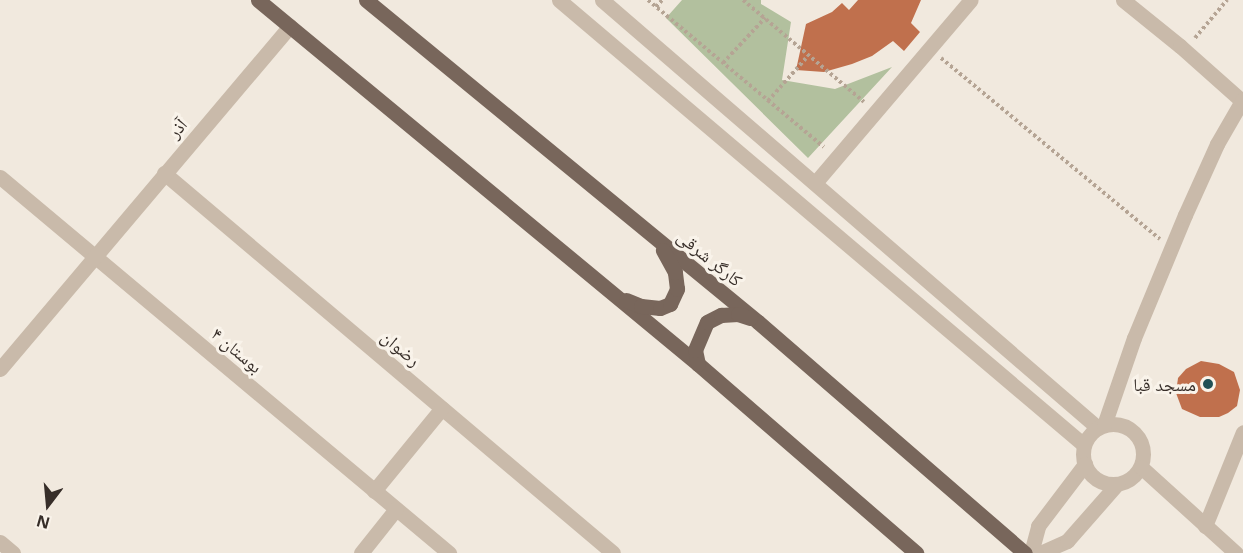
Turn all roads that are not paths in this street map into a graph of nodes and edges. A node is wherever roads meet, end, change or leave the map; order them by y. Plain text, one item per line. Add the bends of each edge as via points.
1 (258, 0) edge
2 (366, 0) edge
3 (559, 0) edge
4 (602, 0) edge
5 (971, 0) edge
6 (1123, 0) edge
7 (290, 26) junction
8 (1242, 100) edge
9 (164, 173) junction
10 (0, 177) edge
11 (814, 183) junction
12 (658, 242) junction
13 (94, 256) junction
14 (615, 295) junction
15 (758, 322) junction
16 (698, 364) junction
17 (0, 369) edge
18 (442, 408) junction
19 (1101, 427) junction
20 (1243, 432) edge
21 (1084, 445) junction
22 (1084, 464) junction
23 (1141, 467) junction
24 (1117, 484) junction
25 (374, 491) junction
26 (396, 509) junction
27 (1205, 525) junction
28 (0, 542) edge
29 (912, 551) edge
30 (13, 553) edge
31 (361, 553) edge
32 (448, 553) edge
33 (613, 553) edge
34 (1025, 553) edge
35 (1031, 553) edge
36 (1040, 553) edge
37 (1236, 553) edge

1 - 7 main road
2 - 12 main road, کارگر شرقی
3 - 21 street
4 - 11 street
5 - 11 street
6 - 8 street
7 - 9 street, آذر
7 - 14 main road
8 - 19 street via 1217,144 1171,248
9 - 13 street, آذر
9 - 18 street, رضوان
10 - 13 street, بوستان ۴
11 - 19 street
12 - 14 main road via 675,272 677,289 670,304 660,308 641,306
12 - 15 main road, کارگر شرقی
13 - 17 street, آذر
13 - 25 street, بوستان ۴
14 - 16 main road
15 - 16 main road via 738,314 721,315 707,322 695,350
15 - 34 main road, کارگر شرقی
16 - 29 main road
18 - 25 street
18 - 33 street, رضوان
19 - 21 street
19 - 23 street via 1124,426 1139,438
20 - 27 street
21 - 22 street
22 - 24 street via 1097,480
22 - 35 street via 1038,526
23 - 24 street via 1135,476
23 - 27 street
24 - 36 street via 1067,541
25 - 26 street, بوستان ۴
26 - 31 street
26 - 32 street, بوستان ۴
27 - 37 street
28 - 30 street

